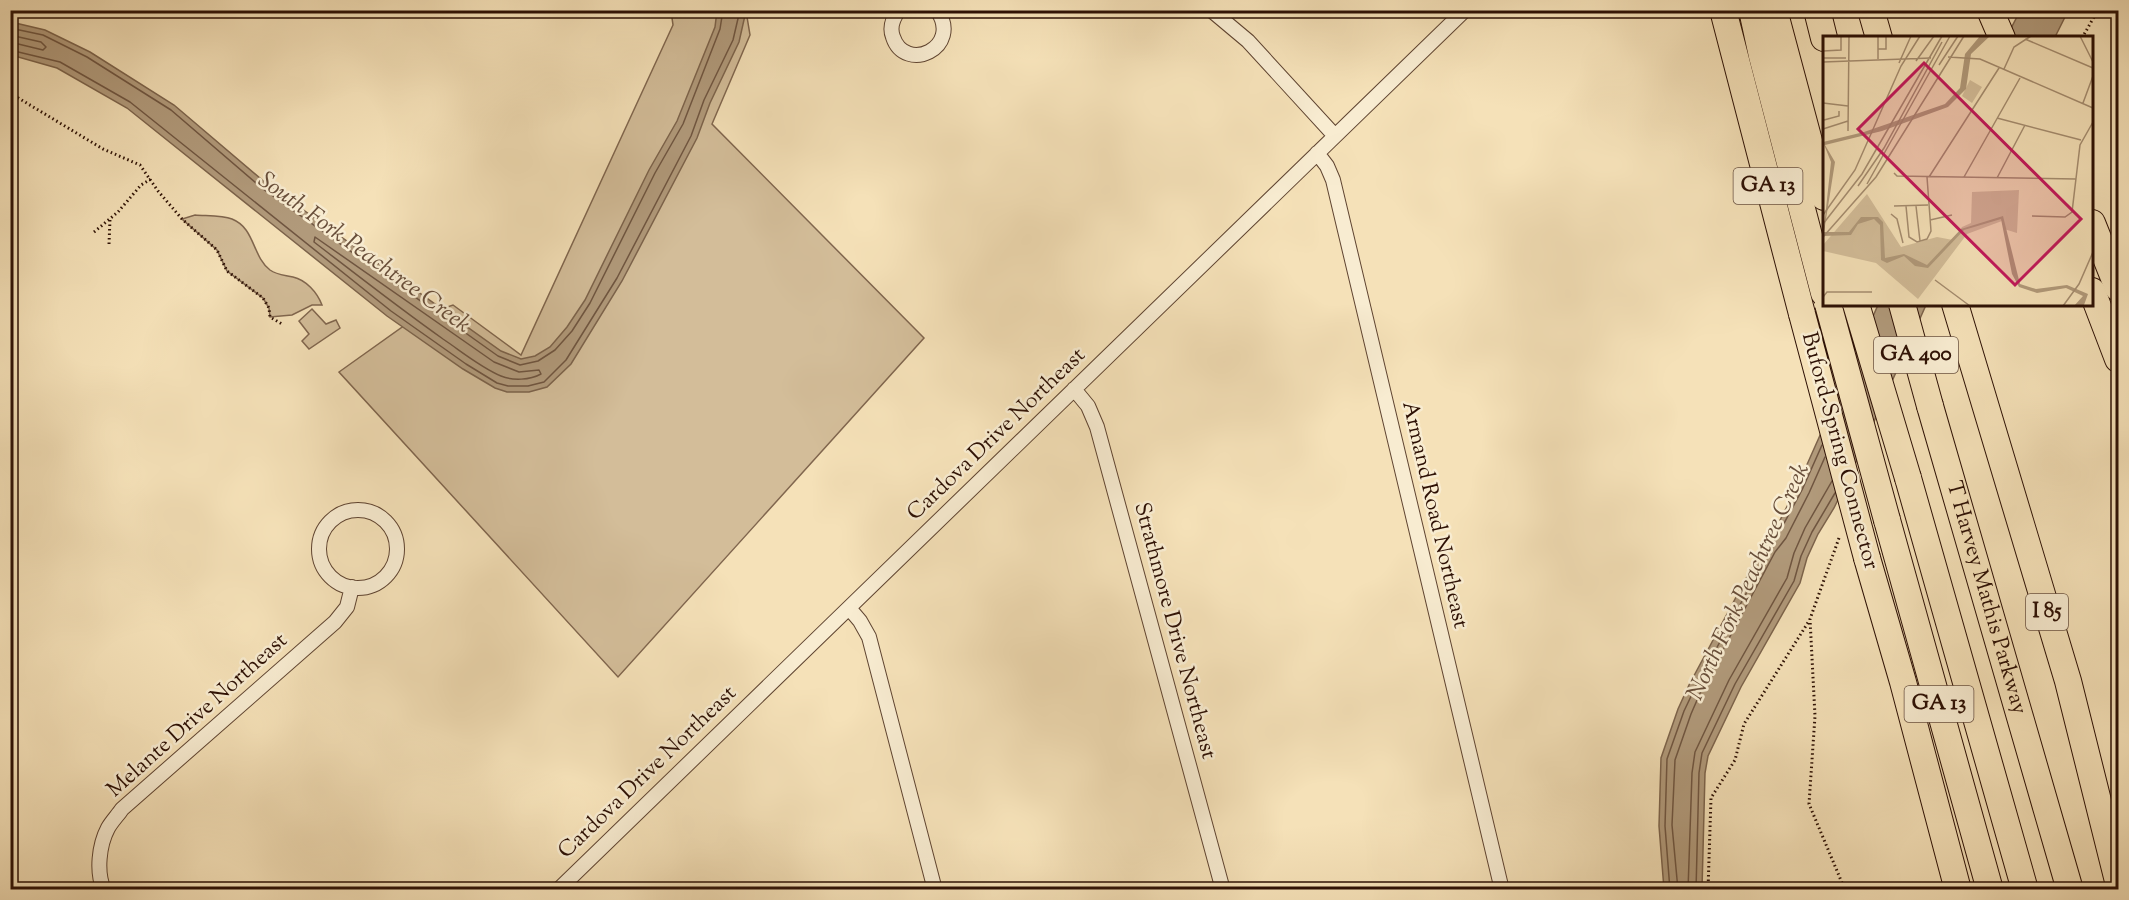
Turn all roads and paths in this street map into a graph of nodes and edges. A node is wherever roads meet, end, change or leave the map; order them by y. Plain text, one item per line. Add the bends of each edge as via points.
1 (899, 10) edge
2 (937, 10) edge
3 (1211, 10) edge
4 (1465, 10) edge
5 (1723, 10) edge
6 (1752, 10) edge
7 (1774, 10) edge
8 (1817, 10) edge
9 (1871, 10) edge
10 (1990, 10) edge
11 (2098, 10) edge
12 (1824, 36) edge
13 (1878, 36) edge
14 (2001, 36) edge
15 (2083, 36) edge
16 (10, 93) edge
17 (1335, 136) junction
18 (1317, 153) junction
19 (151, 178) junction
20 (1823, 193) edge
21 (110, 219) junction
22 (2093, 227) edge
23 (94, 232) dead end
24 (109, 244) dead end
25 (1822, 284) edge
26 (2118, 288) edge
27 (2093, 296) edge
28 (1829, 306) edge
29 (1857, 306) edge
30 (1903, 306) edge
31 (1956, 306) edge
32 (282, 324) dead end
33 (2118, 359) edge
34 (1074, 389) junction
35 (1844, 528) dead end
36 (352, 587) junction
37 (849, 608) junction
38 (1810, 619) junction
39 (2117, 876) edge
40 (104, 890) edge
41 (558, 890) edge
42 (935, 890) edge
43 (1223, 890) edge
44 (1502, 890) edge
45 (1708, 890) edge
46 (1845, 890) edge
47 (1958, 890) edge
48 (1990, 890) edge
49 (2025, 890) edge
50 (2070, 890) edge

1 - 2 street via 892,23 894,40 914,55 932,51 943,37
3 - 17 street via 1248,41
4 - 17 street, Cardova Drive Northeast
5 - 47 highway, Buford-Spring Connector / GA 13, bridge
6 - 25 highway, GA 13
7 - 20 highway
8 - 12 highway
9 - 13 highway
10 - 14 highway
11 - 15 path
16 - 19 path via 103,149 140,165
17 - 18 street, Cardova Drive Northeast
18 - 34 street, Cardova Drive Northeast
18 - 44 street, Armand Road Northeast via 1333,180
19 - 21 path
19 - 32 path via 182,219 217,250 227,271 263,298 270,317
21 - 23 path
21 - 24 path
22 - 26 highway
27 - 33 highway
28 - 48 highway, Buford-Spring Connector / GA 13, bridge
29 - 49 highway, bridge
30 - 50 highway, T Harvey Mathis Parkway / GA 400, bridge
31 - 39 highway, I 85 via 2068,681
34 - 37 street, Cardova Drive Northeast
34 - 43 street, Strathmore Drive Northeast via 1088,406 1097,427
35 - 38 path
36 - 36 street via 382,580 396,559 393,531 386,521 367,510 352,510 333,518 320,538 318,552 325,571
36 - 40 street, Melante Drive Northeast via 347,607 335,622 122,808 107,829 99,855
37 - 41 street, Cardova Drive Northeast
37 - 42 street via 869,637
38 - 45 path via 1744,724 1735,760 1711,798
38 - 46 path via 1815,716 1809,804

